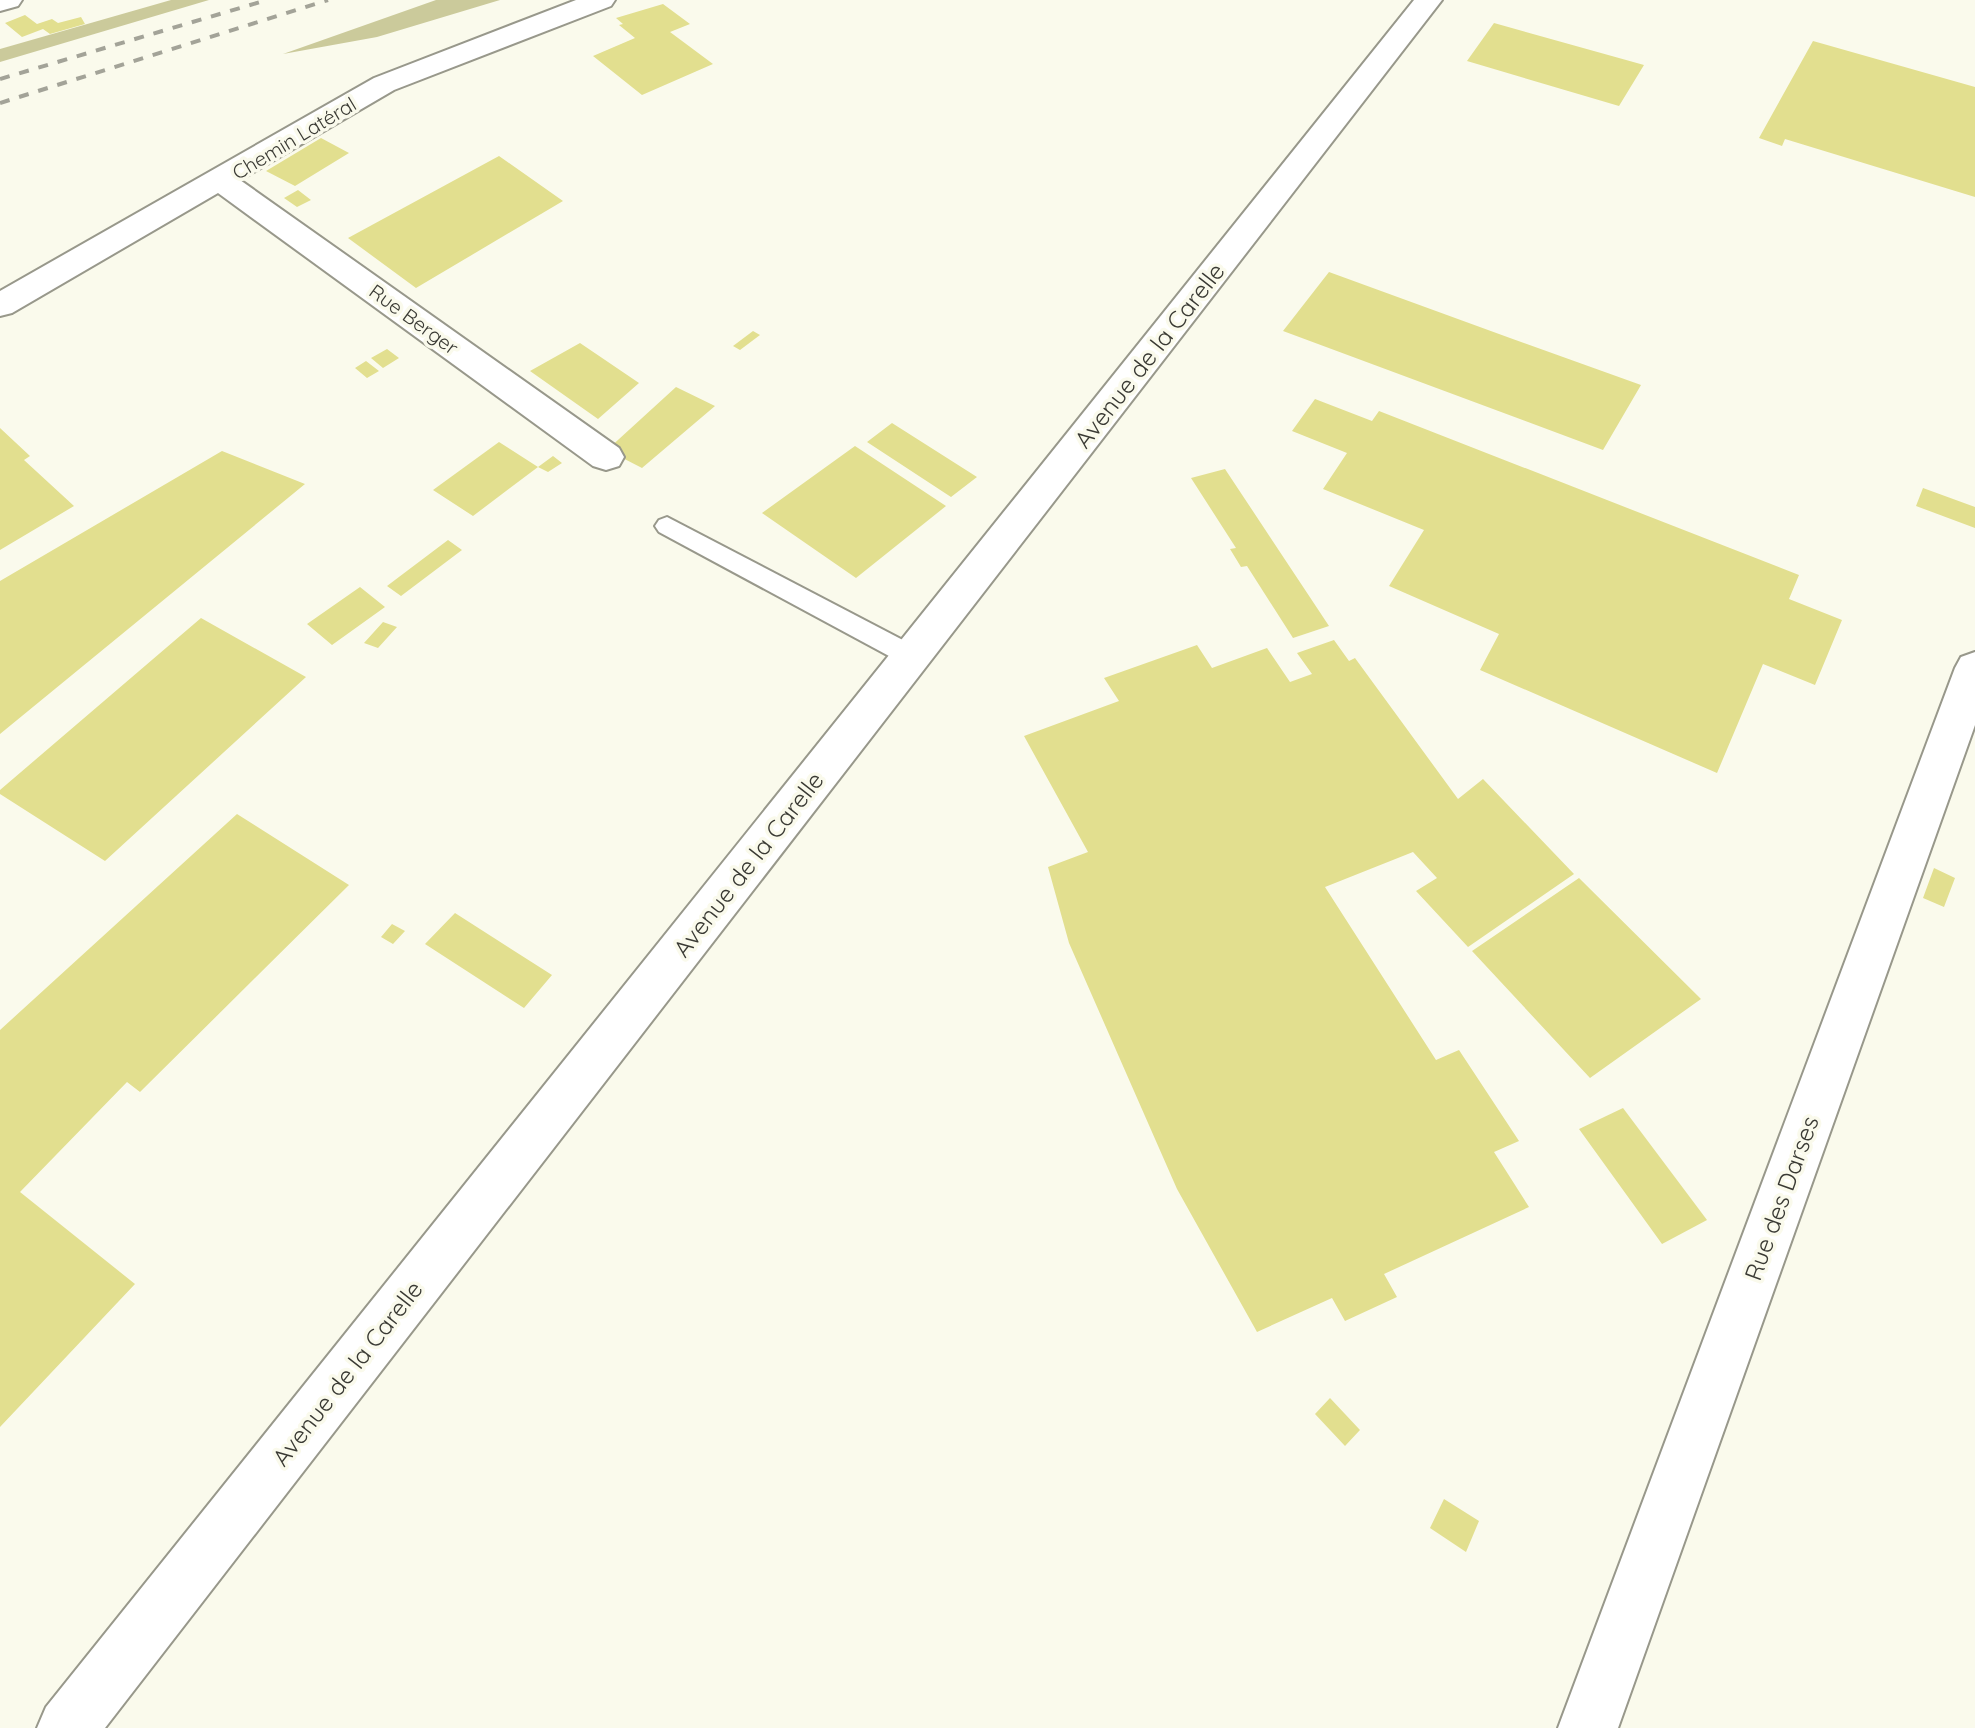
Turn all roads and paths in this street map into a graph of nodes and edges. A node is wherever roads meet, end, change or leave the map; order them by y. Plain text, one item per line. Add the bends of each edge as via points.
1 (8, 0) edge
2 (601, 0) edge
3 (1428, 0) edge
4 (0, 3) edge
5 (222, 181) junction
6 (0, 305) edge
7 (606, 457) dead end
8 (667, 526) dead end
9 (911, 656) junction
10 (1975, 668) edge
11 (67, 1728) edge
12 (1588, 1728) edge

1 - 4 street
2 - 5 street, Chemin Latéral via 384,84
3 - 9 street, Avenue de la Carelle
5 - 6 street, Chemin Latéral
5 - 7 street, Rue Berger
8 - 9 lane
9 - 11 street, Avenue de la Carelle
10 - 12 street, Rue des Darses

